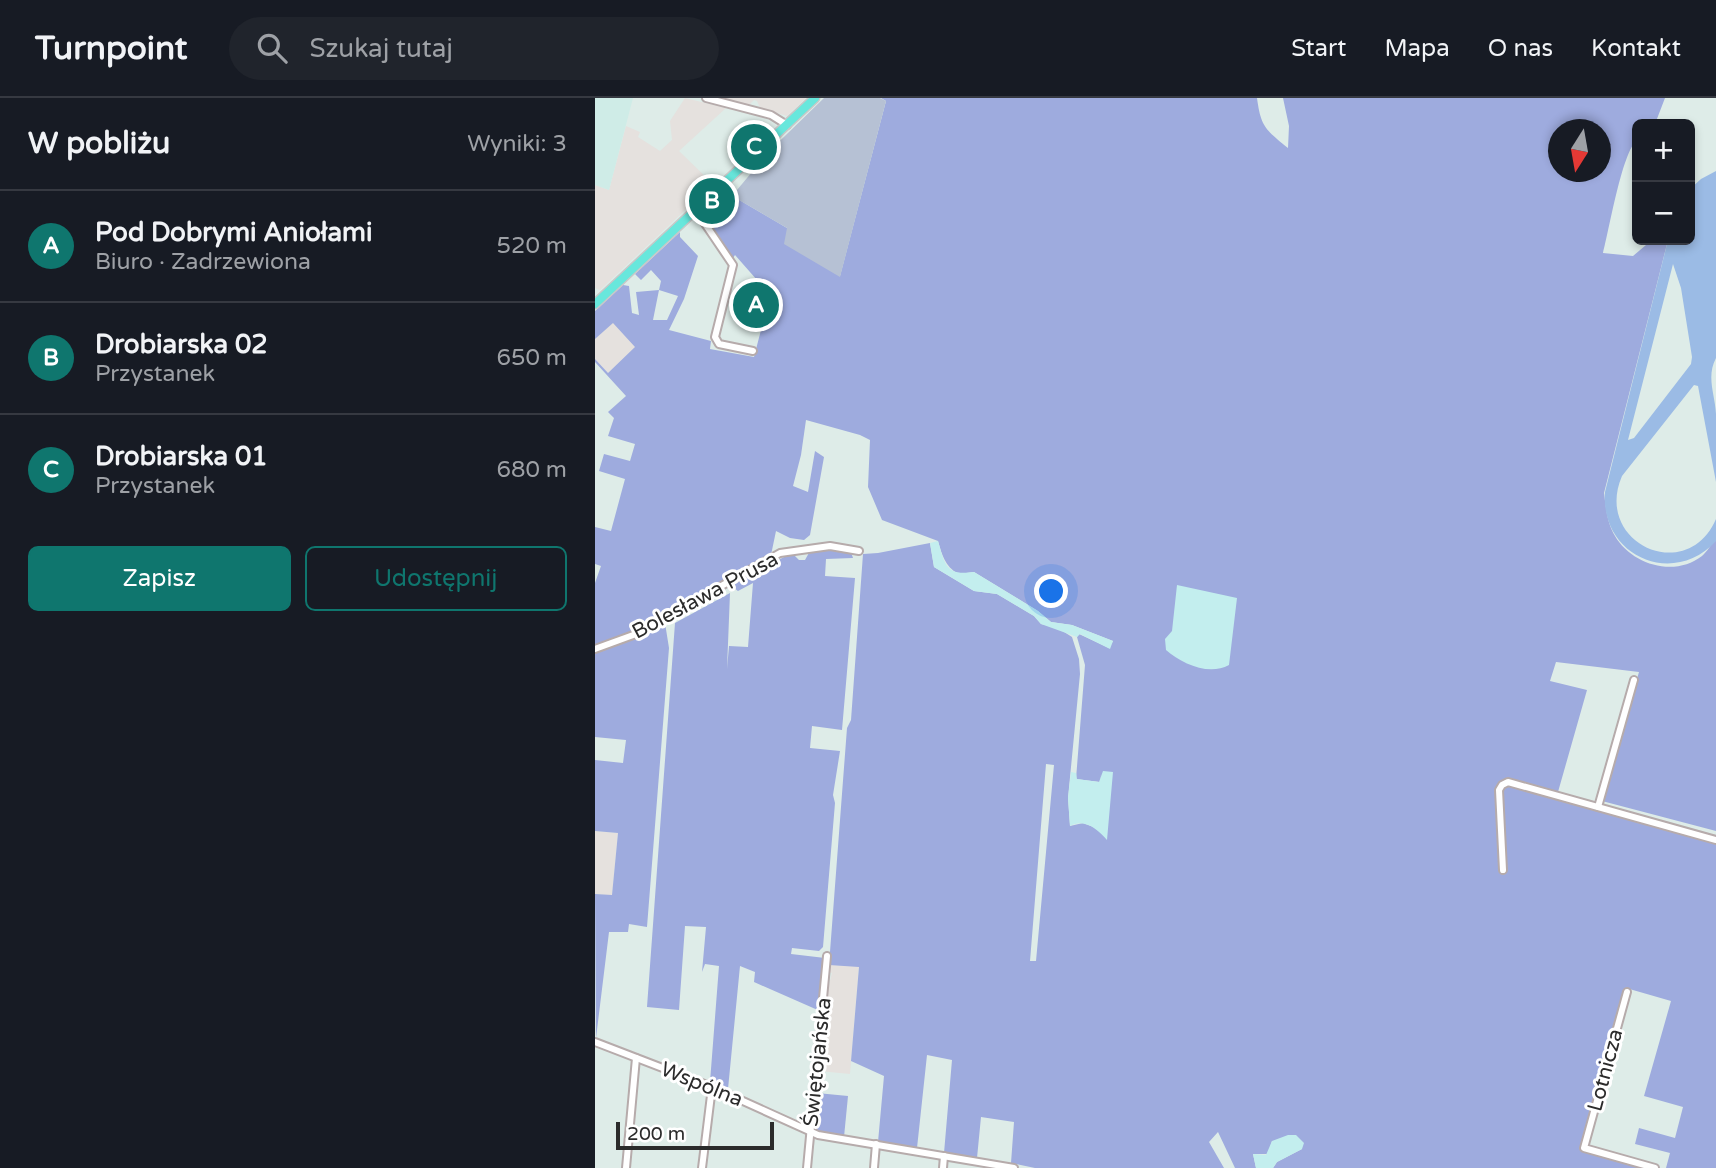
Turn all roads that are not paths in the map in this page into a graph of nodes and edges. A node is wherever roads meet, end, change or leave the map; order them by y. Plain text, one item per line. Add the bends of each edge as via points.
1 (706, 98) edge
2 (815, 98) edge
3 (787, 125) junction
4 (695, 209) junction
5 (595, 303) edge
6 (753, 351) dead end
7 (859, 551) dead end
8 (595, 649) edge
9 (1634, 680) dead end
10 (1598, 807) junction
11 (1716, 839) edge
12 (1503, 870) dead end
13 (827, 956) dead end
14 (1627, 992) dead end
15 (595, 1042) edge
16 (636, 1058) junction
17 (712, 1087) junction
18 (810, 1133) junction
19 (876, 1144) junction
20 (944, 1156) junction
21 (627, 1168) edge
22 (702, 1168) edge
23 (807, 1168) edge
24 (874, 1168) edge
25 (943, 1168) edge
26 (1014, 1168) edge
27 (1655, 1168) edge

1 - 3 street via 772,115
2 - 3 main road
3 - 4 main road
4 - 5 main road
4 - 6 street via 733,265 715,337 719,344
7 - 8 street, Bolesława Prusa via 830,546 781,553 636,634
9 - 10 street
10 - 11 street
10 - 12 street via 1509,782 1502,785
13 - 18 street, Świętojańska
14 - 27 street, Lotnicza via 1584,1148
15 - 16 street, Wspólna
16 - 17 street, Wspólna
16 - 21 street
17 - 18 street, Wspólna
17 - 22 street
18 - 19 street, Wspólna
18 - 23 street, Świętojańska
19 - 20 street, Wspólna
19 - 24 street
20 - 25 street
20 - 26 street, Wspólna

